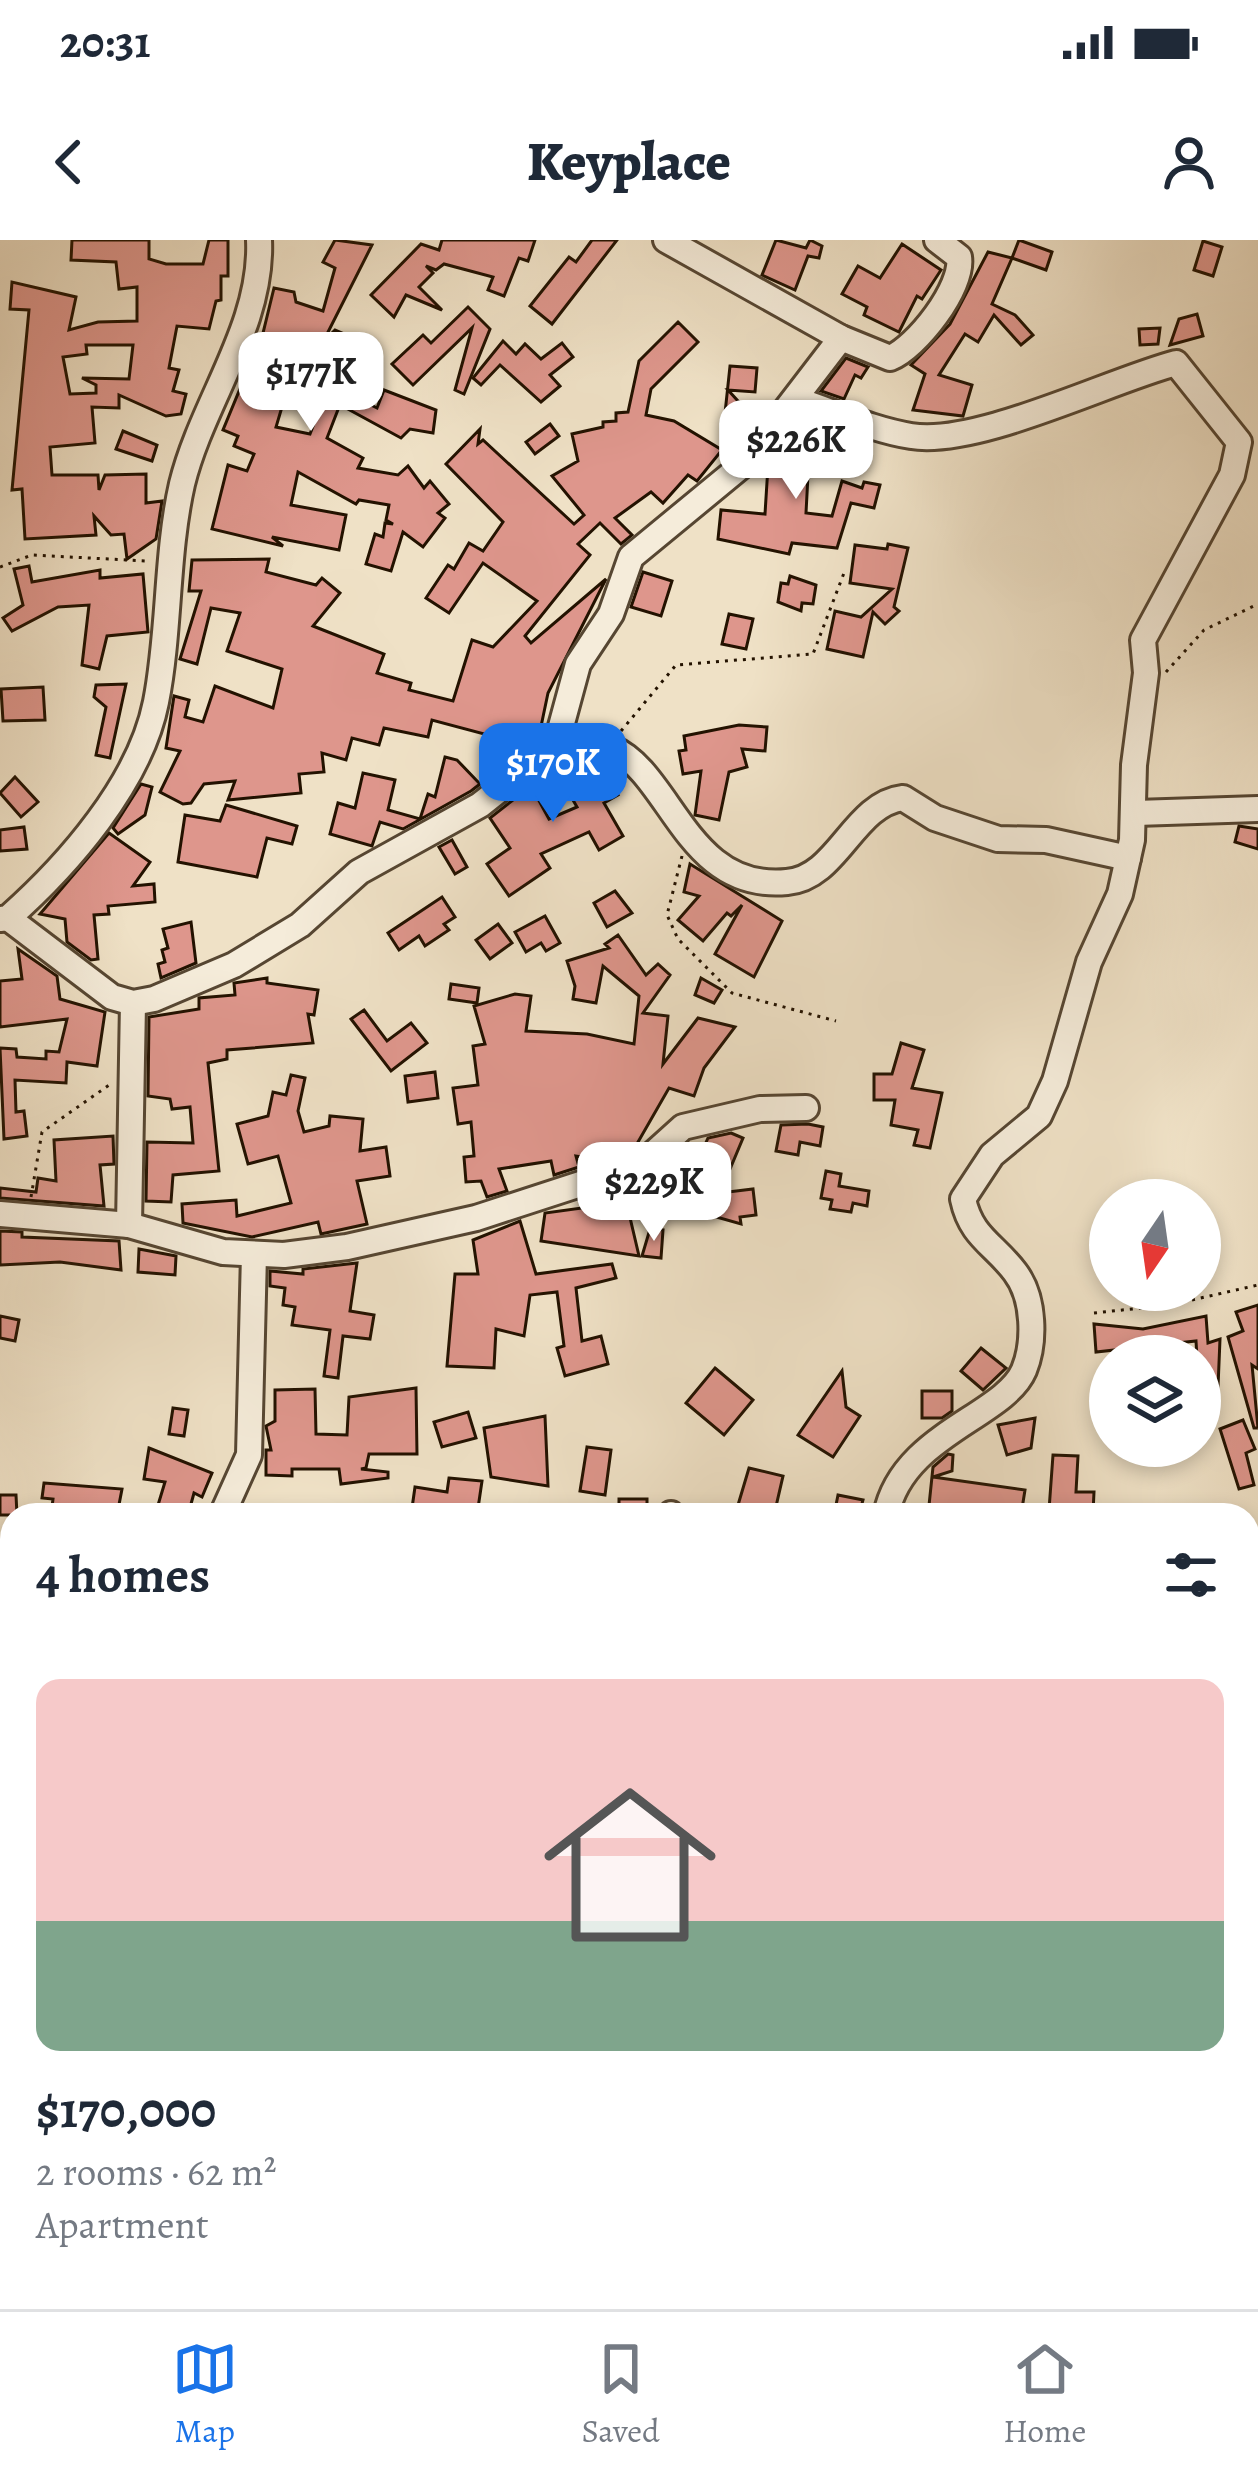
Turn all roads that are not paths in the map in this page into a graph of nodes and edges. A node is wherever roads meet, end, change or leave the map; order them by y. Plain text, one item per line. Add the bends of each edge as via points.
1 (260, 240) edge
2 (666, 240) edge
3 (937, 240) edge
4 (841, 338) junction
5 (797, 400) junction
6 (556, 745) junction
7 (1258, 809) edge
8 (1136, 813) junction
9 (1128, 858) junction
10 (4, 919) edge
11 (133, 1003) junction
12 (806, 1108) dead end
13 (0, 1214) edge
14 (129, 1225) junction
15 (254, 1254) junction
16 (227, 1503) edge
17 (892, 1503) edge

1 - 10 street via 254,299 182,484 145,742 72,858
2 - 4 street
3 - 4 street via 961,268 904,352 890,358
4 - 5 street
5 - 6 street via 746,463 631,557 611,614 578,664
5 - 8 street via 912,436 938,435 1019,418 1176,363 1229,424 1239,452 1143,640
6 - 9 street via 609,747 627,759 690,838 736,874 792,882 811,876 883,804 903,799 998,839
6 - 11 street via 480,805 359,872 285,934 186,988
7 - 8 street
8 - 9 street
9 - 17 street via 1048,1100 962,1199 970,1228 1020,1281 1034,1339 1023,1371 936,1437
10 - 11 street via 112,997
11 - 14 street
12 - 15 street via 760,1109 683,1127 643,1164 476,1218 346,1247
13 - 14 street
14 - 15 street
15 - 16 street via 249,1455

